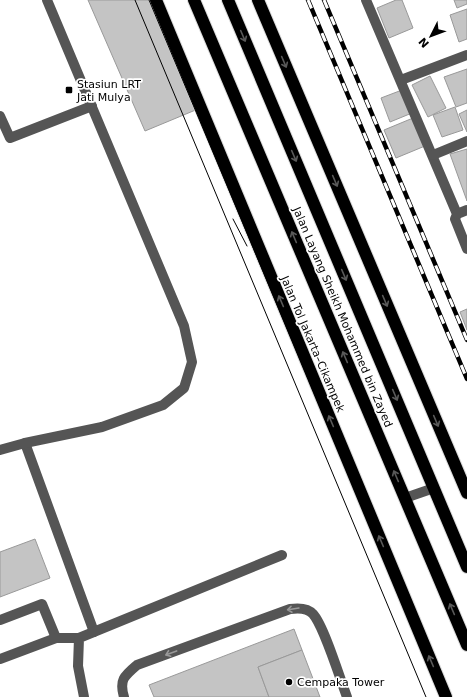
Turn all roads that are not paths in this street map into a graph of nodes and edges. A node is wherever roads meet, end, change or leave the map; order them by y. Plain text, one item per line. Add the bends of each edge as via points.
1 (48, 0) edge
2 (156, 0) edge
3 (194, 0) edge
4 (228, 0) edge
5 (258, 0) edge
6 (366, 0) edge
7 (467, 55) edge
8 (401, 80) junction
9 (92, 106) junction
10 (0, 116) edge
11 (467, 141) edge
12 (433, 155) junction
13 (467, 210) edge
14 (457, 214) junction
15 (467, 249) edge
16 (25, 443) junction
17 (0, 450) edge
18 (434, 488) junction
19 (467, 494) edge
20 (405, 498) junction
21 (282, 555) dead end
22 (467, 567) edge
23 (0, 620) edge
24 (94, 632) junction
25 (56, 638) junction
26 (79, 638) junction
27 (467, 645) edge
28 (0, 659) edge
29 (84, 697) edge
30 (124, 697) edge
31 (347, 697) edge
32 (446, 697) edge

1 - 9 street
32 -> 2 highway, Jalan Tol Jakarta–Cikampek
20 -> 3 highway, Jalan Layang Sheikh Mohammed bin Zayed
4 -> 18 highway, Jalan Layang Sheikh Mohammed bin Zayed
5 -> 19 highway
6 - 8 street
7 - 8 street
8 - 12 street
9 - 10 street via 10,138
9 - 16 street via 184,326 192,362 184,388 163,405 102,427
11 - 12 street
12 - 14 street
13 - 14 street
14 - 15 street via 455,219
16 - 17 street
16 - 24 street
18 - 20 street
18 - 22 highway, Jalan Layang Sheikh Mohammed bin Zayed
27 -> 20 highway, Jalan Layang Sheikh Mohammed bin Zayed
21 - 24 street
23 - 25 street via 42,604
24 - 26 street
25 - 26 street
25 - 28 street
26 - 29 street via 78,666
31 -> 30 street via 321,629 313,614 300,608 290,609 137,665 123,680 121,687

